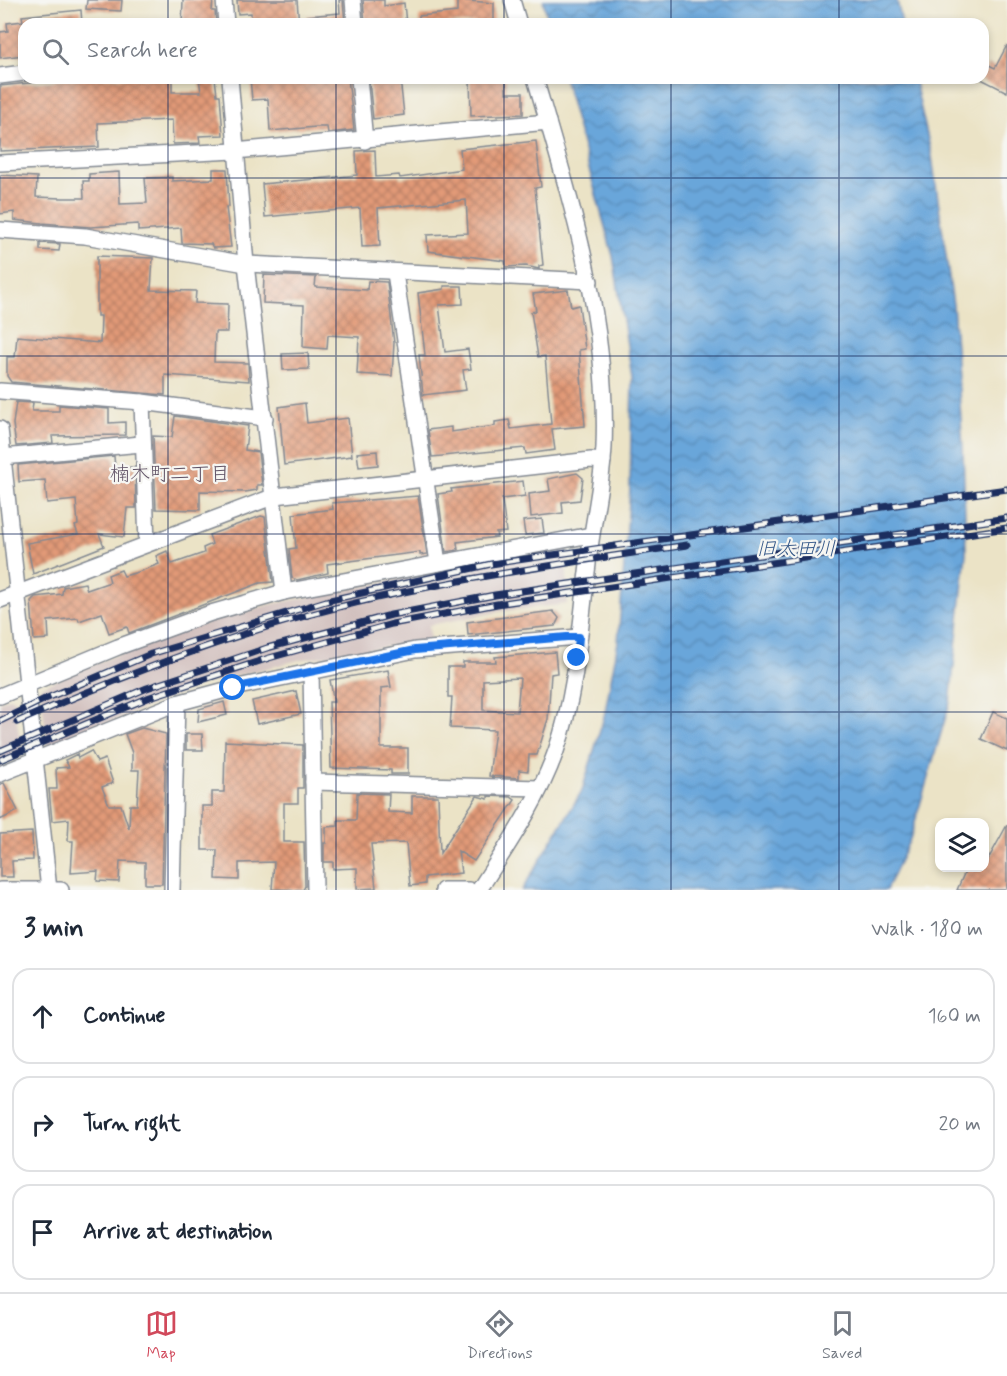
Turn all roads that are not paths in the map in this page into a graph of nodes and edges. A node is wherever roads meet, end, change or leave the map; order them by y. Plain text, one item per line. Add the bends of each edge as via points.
1 (224, 0) edge
2 (353, 0) edge
3 (512, 0) edge
4 (226, 18) edge
5 (354, 18) edge
6 (517, 18) edge
7 (18, 74) edge
8 (0, 76) edge
9 (230, 84) edge
10 (360, 84) edge
11 (537, 84) edge
12 (548, 122) junction
13 (365, 141) junction
14 (236, 151) junction
15 (0, 163) edge
16 (0, 230) edge
17 (246, 264) junction
18 (395, 273) junction
19 (590, 281) junction
20 (0, 391) edge
21 (142, 402) junction
22 (265, 418) junction
23 (0, 429) edge
24 (141, 444) junction
25 (3, 457) junction
26 (603, 461) junction
27 (426, 478) junction
28 (275, 496) junction
29 (5, 533) edge
30 (591, 535) junction
31 (147, 544) junction
32 (438, 563) junction
33 (284, 592) junction
34 (16, 594) junction
35 (0, 600) edge
36 (579, 637) junction
37 (311, 670) junction
38 (27, 683) junction
39 (0, 696) edge
40 (177, 703) junction
41 (35, 759) junction
42 (0, 774) edge
43 (313, 782) junction
44 (540, 788) junction
45 (0, 890) edge
46 (49, 890) edge
47 (61, 890) edge
48 (172, 890) edge
49 (315, 890) edge
50 (443, 890) edge
51 (469, 890) edge
52 (479, 890) edge

1 - 4 street
2 - 5 street
3 - 6 street
7 - 8 street
9 - 14 street
10 - 13 street
11 - 12 street
12 - 13 street
12 - 19 street
13 - 14 street
14 - 15 street
14 - 17 street
16 - 17 street via 85,236
17 - 18 street
17 - 22 street
18 - 19 street
18 - 27 street
19 - 26 street via 603,380
20 - 21 street
21 - 22 street
21 - 24 street
22 - 28 street
23 - 25 street
24 - 25 street
24 - 31 street
25 - 29 street
26 - 27 street
26 - 30 street
27 - 28 street
27 - 32 street
28 - 31 street
28 - 33 street
29 - 34 street
30 - 32 street
30 - 36 street
31 - 34 street
32 - 33 street
33 - 38 street via 212,613
34 - 35 street
34 - 38 street
36 - 37 street via 415,650
36 - 44 street via 569,707
37 - 40 street
37 - 43 street
38 - 39 street
38 - 41 street
40 - 41 street
40 - 48 street
41 - 42 street
41 - 46 street
43 - 44 street
43 - 49 street
44 - 52 street
45 - 46 street
46 - 47 street
50 - 51 street

